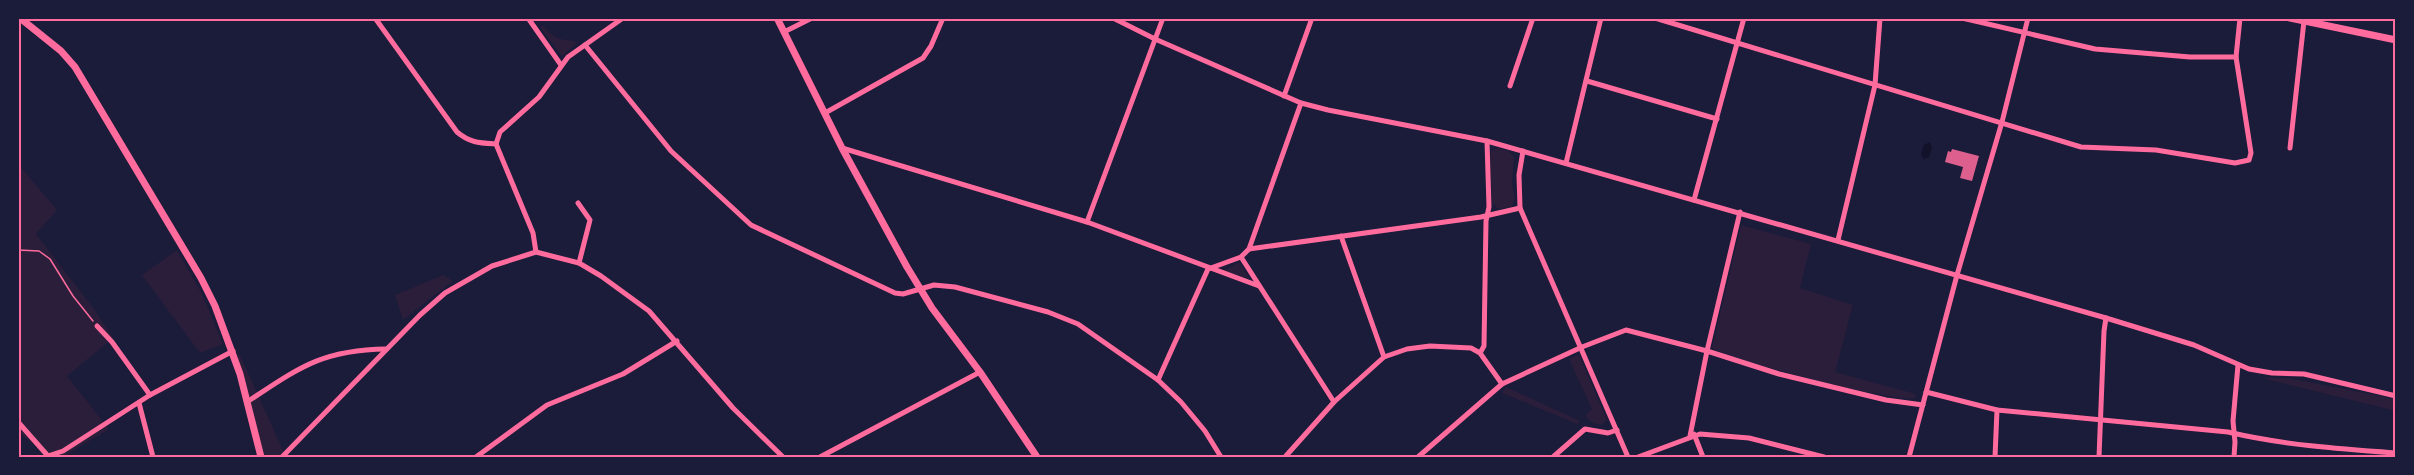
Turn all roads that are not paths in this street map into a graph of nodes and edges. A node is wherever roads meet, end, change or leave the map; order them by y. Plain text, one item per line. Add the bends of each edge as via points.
1 (20, 18) edge
2 (375, 18) edge
3 (528, 18) edge
4 (623, 18) edge
5 (777, 18) edge
6 (812, 18) edge
7 (943, 18) edge
8 (1113, 18) edge
9 (1163, 18) edge
10 (1312, 18) edge
11 (1533, 18) edge
12 (1601, 18) edge
13 (1655, 18) edge
14 (1744, 18) edge
15 (1880, 18) edge
16 (1962, 18) edge
17 (2028, 18) edge
18 (2240, 18) edge
19 (2290, 18) edge
20 (2304, 21) junction
21 (784, 32) junction
22 (2025, 33) junction
23 (1155, 39) junction
24 (2396, 40) edge
25 (1738, 44) junction
26 (585, 45) junction
27 (2236, 57) junction
28 (561, 65) junction
29 (1587, 81) junction
30 (1875, 85) junction
31 (1510, 86) dead end
32 (1284, 96) junction
33 (1301, 103) junction
34 (825, 112) junction
35 (1717, 119) junction
36 (2002, 122) junction
37 (1487, 141) junction
38 (496, 144) junction
39 (842, 148) junction
40 (2290, 148) dead end
41 (1523, 151) junction
42 (1566, 163) junction
43 (1694, 200) junction
44 (578, 203) dead end
45 (1520, 208) junction
46 (1740, 212) junction
47 (1487, 215) junction
48 (1087, 222) junction
49 (1341, 236) junction
50 (1838, 240) junction
51 (1249, 249) junction
52 (536, 252) junction
53 (1241, 257) junction
54 (579, 263) junction
55 (1208, 269) junction
56 (1957, 275) junction
57 (1259, 286) junction
58 (920, 288) junction
59 (2106, 318) junction
60 (97, 326) road end
61 (677, 341) junction
62 (1582, 347) junction
63 (386, 349) junction
64 (233, 351) junction
65 (1707, 351) junction
66 (1480, 353) junction
67 (1384, 357) junction
68 (2238, 365) junction
69 (981, 372) junction
70 (1158, 380) junction
71 (1502, 384) junction
72 (1926, 392) junction
73 (150, 395) junction
74 (2396, 396) edge
75 (247, 402) junction
76 (1334, 402) junction
77 (139, 403) junction
78 (1923, 405) junction
79 (1997, 410) junction
80 (2101, 419) junction
81 (18, 422) edge
82 (1617, 430) junction
83 (2235, 434) junction
84 (1692, 435) junction
85 (2396, 453) edge
86 (63, 454) edge
87 (47, 457) edge
88 (153, 457) edge
89 (261, 457) edge
90 (282, 457) edge
91 (476, 457) edge
92 (783, 457) edge
93 (820, 457) edge
94 (1037, 457) edge
95 (1221, 457) edge
96 (1285, 457) edge
97 (1418, 457) edge
98 (1553, 457) edge
99 (1628, 457) edge
100 (1638, 457) edge
101 (1703, 457) edge
102 (1824, 457) edge
103 (1909, 457) edge
104 (1995, 457) edge
105 (2099, 457) edge
106 (2234, 457) edge

1 - 64 street via 61,51 86,82 201,278
2 - 38 street via 458,132 466,140
3 - 28 street
4 - 26 street
5 - 21 street
6 - 21 street
7 - 34 street via 923,58
8 - 23 street
9 - 23 street
10 - 32 street
11 - 31 street
12 - 29 street
13 - 25 street
14 - 25 street
15 - 30 street
16 - 22 street
17 - 22 street
18 - 27 street
19 - 20 street
20 - 24 street
20 - 40 street
21 - 34 street
22 - 27 street via 2120,52
22 - 36 street
23 - 32 street
23 - 48 street
25 - 30 street
25 - 35 street
26 - 28 street
26 - 58 street via 671,151 751,225 896,293
27 - 36 street via 2251,153 2249,160 2243,162 2156,150 2081,147
28 - 38 street via 539,97 501,132
29 - 35 street
29 - 42 street
30 - 36 street
30 - 50 street
32 - 33 street
33 - 37 street
33 - 51 street
34 - 39 street
35 - 43 street
36 - 56 street
37 - 41 street
37 - 47 street
38 - 52 street via 533,234
39 - 48 street
39 - 58 street
41 - 42 street
41 - 45 street via 1518,175
42 - 43 street
43 - 46 street
44 - 54 street via 590,220
45 - 47 street
45 - 62 street
46 - 50 street
46 - 65 street
47 - 49 street
47 - 66 street via 1484,346
48 - 55 street
49 - 51 street
49 - 67 street
50 - 56 street
51 - 53 street
52 - 54 street
52 - 63 street via 492,267 459,284 426,309
53 - 55 street
53 - 57 street
54 - 61 street via 630,295
55 - 57 street
55 - 70 street
56 - 59 street
56 - 72 street
57 - 76 street
58 - 69 street
58 - 70 street via 955,287 1048,312 1078,324
59 - 68 street via 2194,345
59 - 80 street
60 - 73 street
61 - 91 street via 623,374 547,405
61 - 92 street via 733,408
62 - 65 street via 1626,330
62 - 71 street
62 - 82 street
63 - 75 street via 347,351 307,364
63 - 90 street
64 - 73 street
64 - 75 street
65 - 78 street via 1779,374
65 - 84 street
66 - 67 street via 1471,348 1430,346
66 - 71 street
67 - 76 street
68 - 74 street via 2272,373 2304,374
68 - 83 street
69 - 93 street
69 - 94 street
70 - 95 street via 1187,409
71 - 97 street
72 - 78 street
72 - 79 street
73 - 77 street
75 - 89 street
76 - 96 street
77 - 86 street
77 - 88 street
78 - 103 street
79 - 80 street
79 - 104 street
80 - 83 street
80 - 105 street
81 - 87 street
82 - 98 street via 1608,433 1585,429
82 - 99 street
83 - 85 street via 2316,447
83 - 106 street
84 - 100 street
84 - 101 street
84 - 102 street via 1749,438
86 - 87 street

